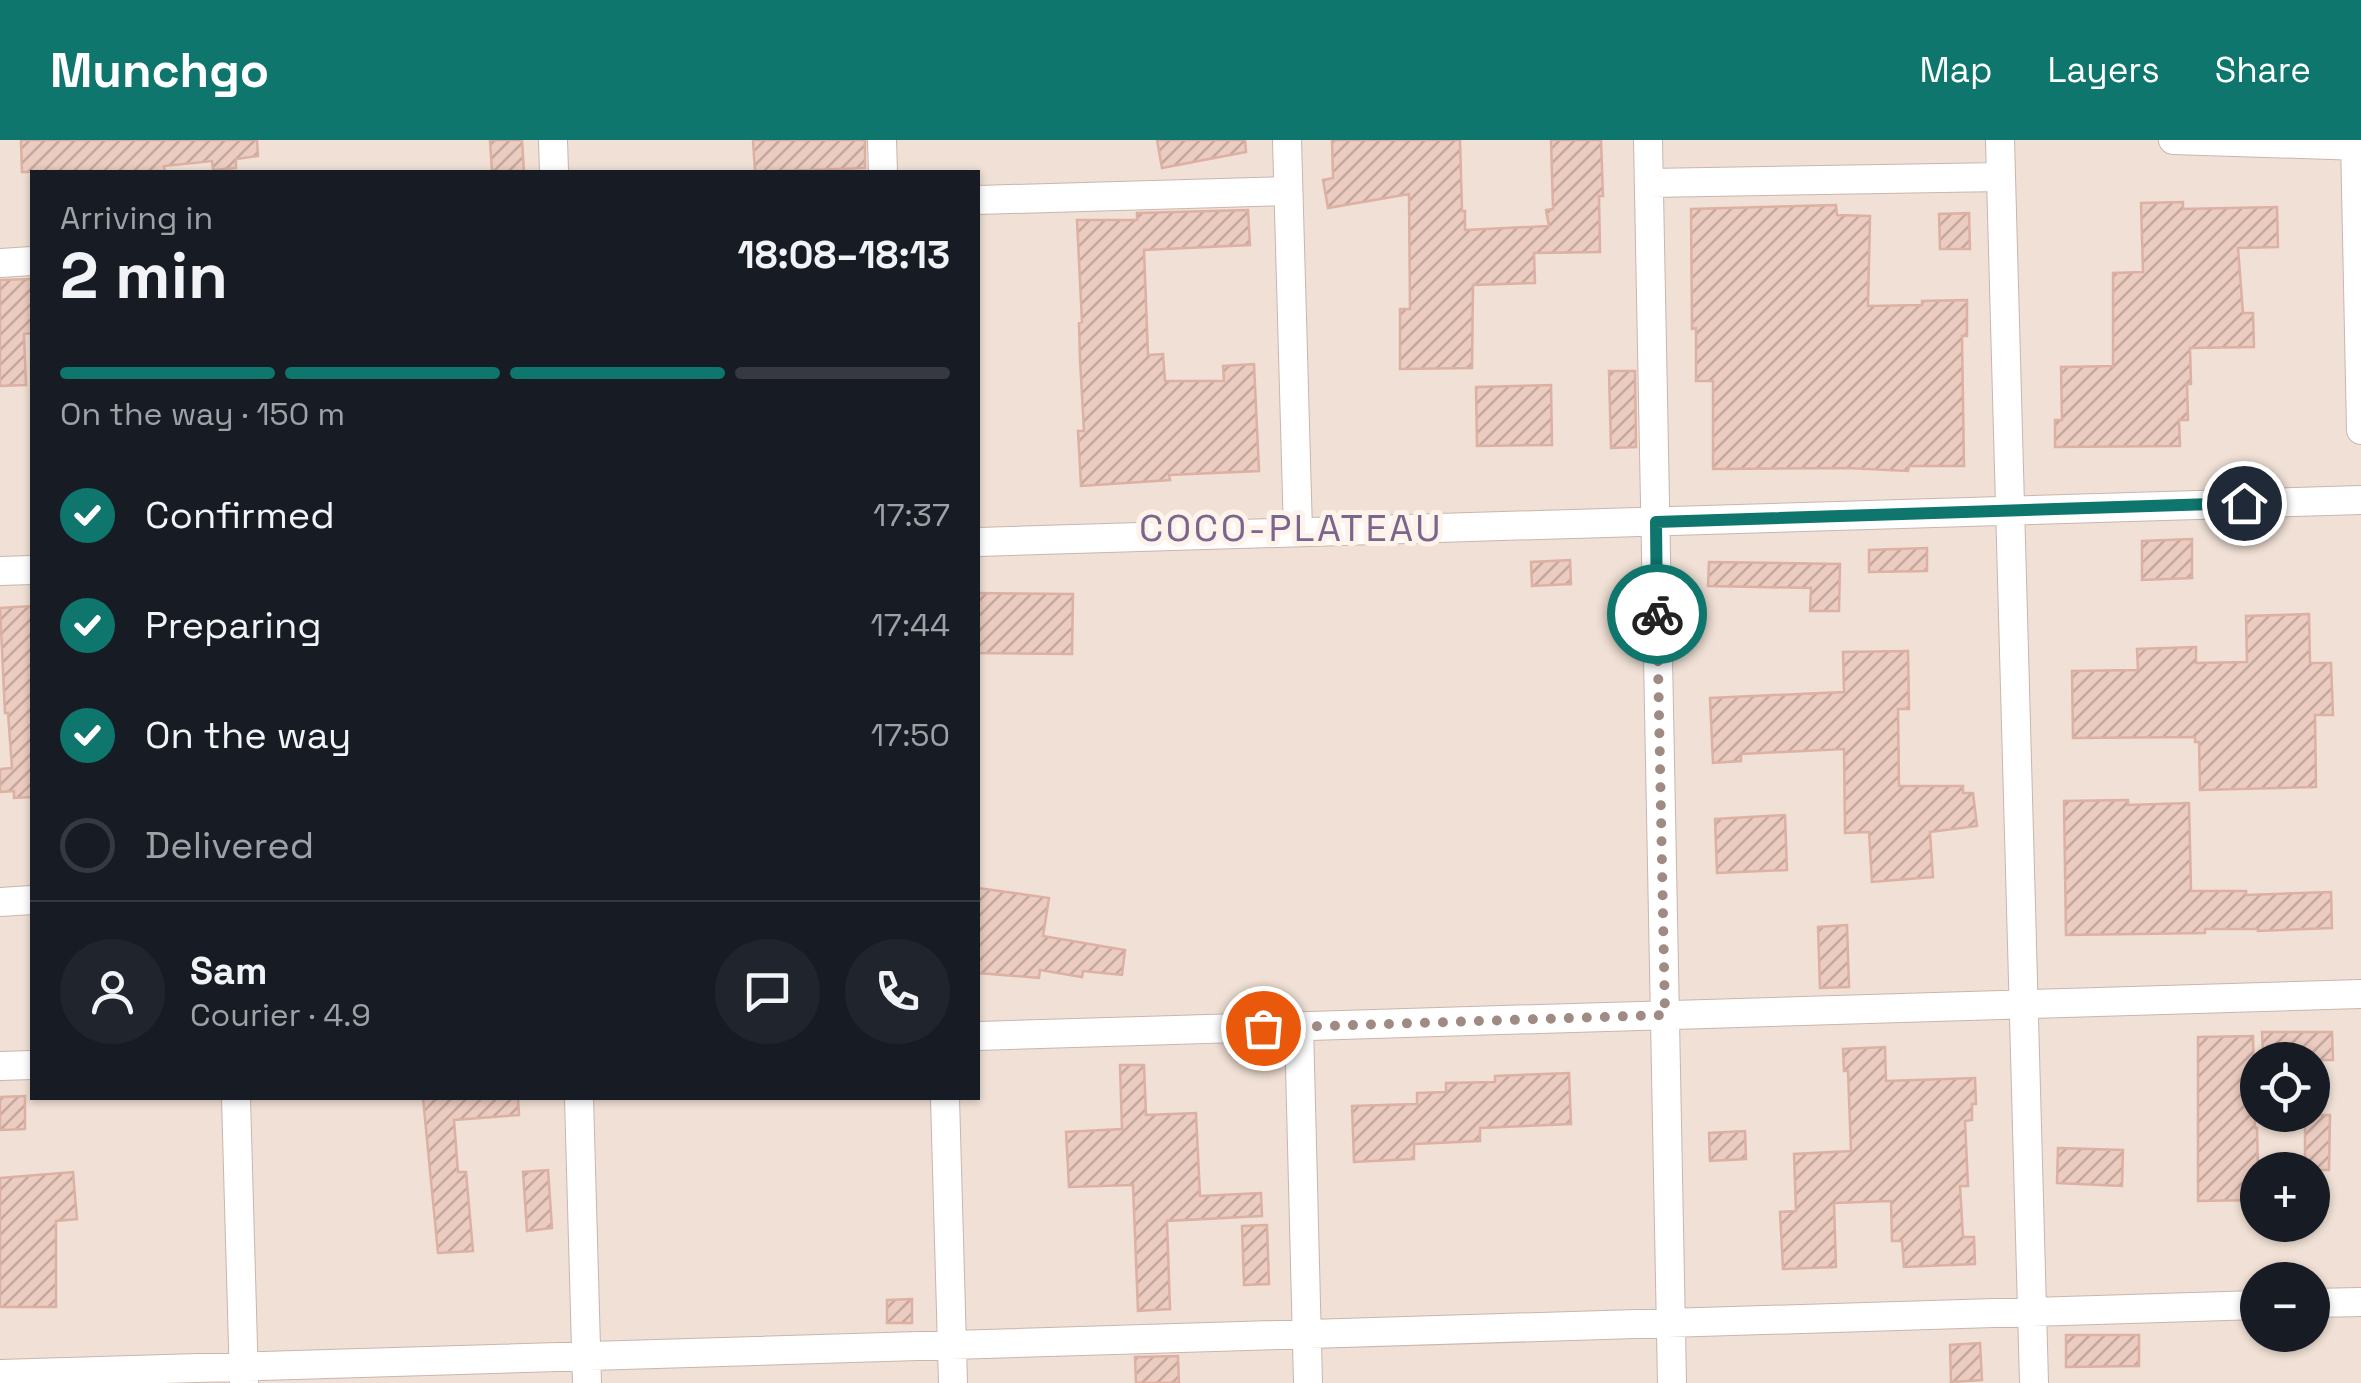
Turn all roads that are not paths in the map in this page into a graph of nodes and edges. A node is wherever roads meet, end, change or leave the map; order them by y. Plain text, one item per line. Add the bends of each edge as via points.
1 (553, 140) edge
2 (882, 140) edge
3 (1287, 140) edge
4 (1648, 140) edge
5 (2000, 140) edge
6 (2173, 140) edge
7 (2357, 144) edge
8 (554, 170) edge
9 (882, 170) edge
10 (2001, 177) junction
11 (1649, 183) junction
12 (1288, 191) junction
13 (980, 200) edge
14 (0, 262) edge
15 (30, 262) edge
16 (2361, 430) edge
17 (2361, 500) edge
18 (2010, 510) junction
19 (1656, 522) junction
20 (1298, 532) junction
21 (980, 542) edge
22 (30, 570) edge
23 (0, 571) edge
24 (30, 900) edge
25 (0, 902) edge
26 (2361, 994) edge
27 (2024, 1004) junction
28 (1665, 1015) junction
29 (1299, 1026) junction
30 (980, 1036) edge
31 (30, 1065) edge
32 (0, 1066) edge
33 (236, 1100) edge
34 (579, 1100) edge
35 (945, 1100) edge
36 (2361, 1302) edge
37 (2330, 1303) edge
38 (2240, 1306) edge
39 (2032, 1312) junction
40 (1671, 1323) junction
41 (1307, 1334) junction
42 (952, 1345) junction
43 (587, 1369) edge
44 (0, 1374) edge
45 (243, 1375) edge
46 (952, 1383) edge
47 (1308, 1383) edge
48 (1672, 1383) edge
49 (2034, 1383) edge

1 - 8 street
2 - 9 street
3 - 12 street
4 - 11 street
5 - 10 street
6 - 7 street
7 - 16 street
10 - 11 street
10 - 18 street
11 - 19 street
12 - 13 street
12 - 20 street
14 - 15 street
17 - 18 street
18 - 19 street
18 - 27 street
19 - 20 street
19 - 28 street
20 - 21 street
22 - 23 street
24 - 25 street
26 - 27 street
27 - 28 street
27 - 39 street
28 - 29 street
28 - 40 street
29 - 30 street
29 - 41 street
31 - 32 street
33 - 45 street
34 - 43 street
35 - 42 street
36 - 37 street
38 - 39 street
39 - 40 street
39 - 49 street
40 - 41 street
40 - 48 street
41 - 42 street
41 - 47 street
42 - 43 street
42 - 46 street
43 - 45 street
44 - 45 street

